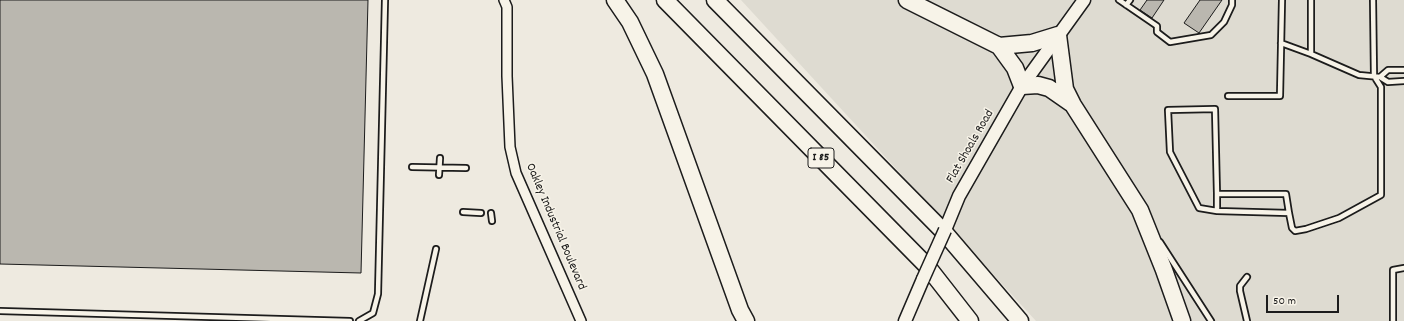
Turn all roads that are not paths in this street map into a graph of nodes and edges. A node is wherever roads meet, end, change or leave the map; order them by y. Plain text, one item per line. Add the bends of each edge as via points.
1 (384, 0) edge
2 (504, 0) edge
3 (615, 0) edge
4 (665, 0) edge
5 (715, 0) edge
6 (907, 0) edge
7 (1084, 0) edge
8 (1119, 0) edge
9 (1130, 0) edge
10 (1232, 0) edge
11 (1282, 0) edge
12 (1311, 0) edge
13 (1373, 0) edge
14 (1126, 5) junction
15 (1058, 35) junction
16 (1281, 43) junction
17 (999, 46) junction
18 (1311, 54) junction
19 (1404, 70) edge
20 (1374, 76) junction
21 (1380, 77) junction
22 (1404, 81) edge
23 (1022, 86) junction
24 (1228, 96) dead end
25 (1073, 105) junction
26 (440, 158) dead end
27 (412, 167) dead end
28 (439, 168) junction
29 (466, 168) dead end
30 (439, 175) dead end
31 (1217, 194) junction
32 (1140, 210) junction
33 (1217, 211) junction
34 (463, 212) dead end
35 (481, 213) dead end
36 (1289, 213) junction
37 (491, 214) dead end
38 (492, 221) dead end
39 (436, 250) dead end
40 (1404, 268) edge
41 (1247, 277) dead end
42 (0, 311) edge
43 (350, 321) edge
44 (359, 321) edge
45 (420, 321) edge
46 (581, 321) edge
47 (746, 321) edge
48 (904, 321) edge
49 (970, 321) edge
50 (1020, 321) edge
51 (1182, 321) edge
52 (1211, 321) edge
53 (1247, 321) edge
54 (1393, 321) edge

1 - 44 lane via 378,294 373,313
2 - 46 street, Oakley Industrial Boulevard via 507,7 506,76 510,147 516,173
3 - 47 highway via 630,22 654,74
4 - 49 highway, I 85 via 927,266
5 - 50 highway, I 85 via 944,232
6 - 17 highway
7 - 15 street, Flat Shoals Road
8 - 14 lane
9 - 14 lane
10 - 14 lane via 1224,22 1211,35 1170,42 1157,32 1157,26
11 - 16 lane
12 - 18 lane
13 - 20 lane
15 - 17 highway via 1032,43
15 - 23 street, Flat Shoals Road
15 - 25 highway via 1065,89
16 - 18 lane
16 - 24 lane via 1280,96
17 - 23 highway via 1015,68
18 - 20 lane via 1359,75
19 - 21 lane via 1388,70
20 - 21 lane
20 - 36 lane via 1381,87 1381,195 1339,218 1306,229 1292,228
21 - 22 lane via 1388,82
23 - 25 highway via 1038,85 1049,88
23 - 48 street, Flat Shoals Road, bridge via 959,196
25 - 32 highway
26 - 28 lane
27 - 28 lane
28 - 29 lane
28 - 30 lane
31 - 33 lane
31 - 33 lane via 1215,109 1168,110 1170,152 1199,208
31 - 36 lane via 1286,194
32 - 51 highway
32 - 52 lane
33 - 36 lane
34 - 35 lane
37 - 38 lane
39 - 45 lane
40 - 54 lane via 1393,270
41 - 53 lane via 1240,286
42 - 43 lane

